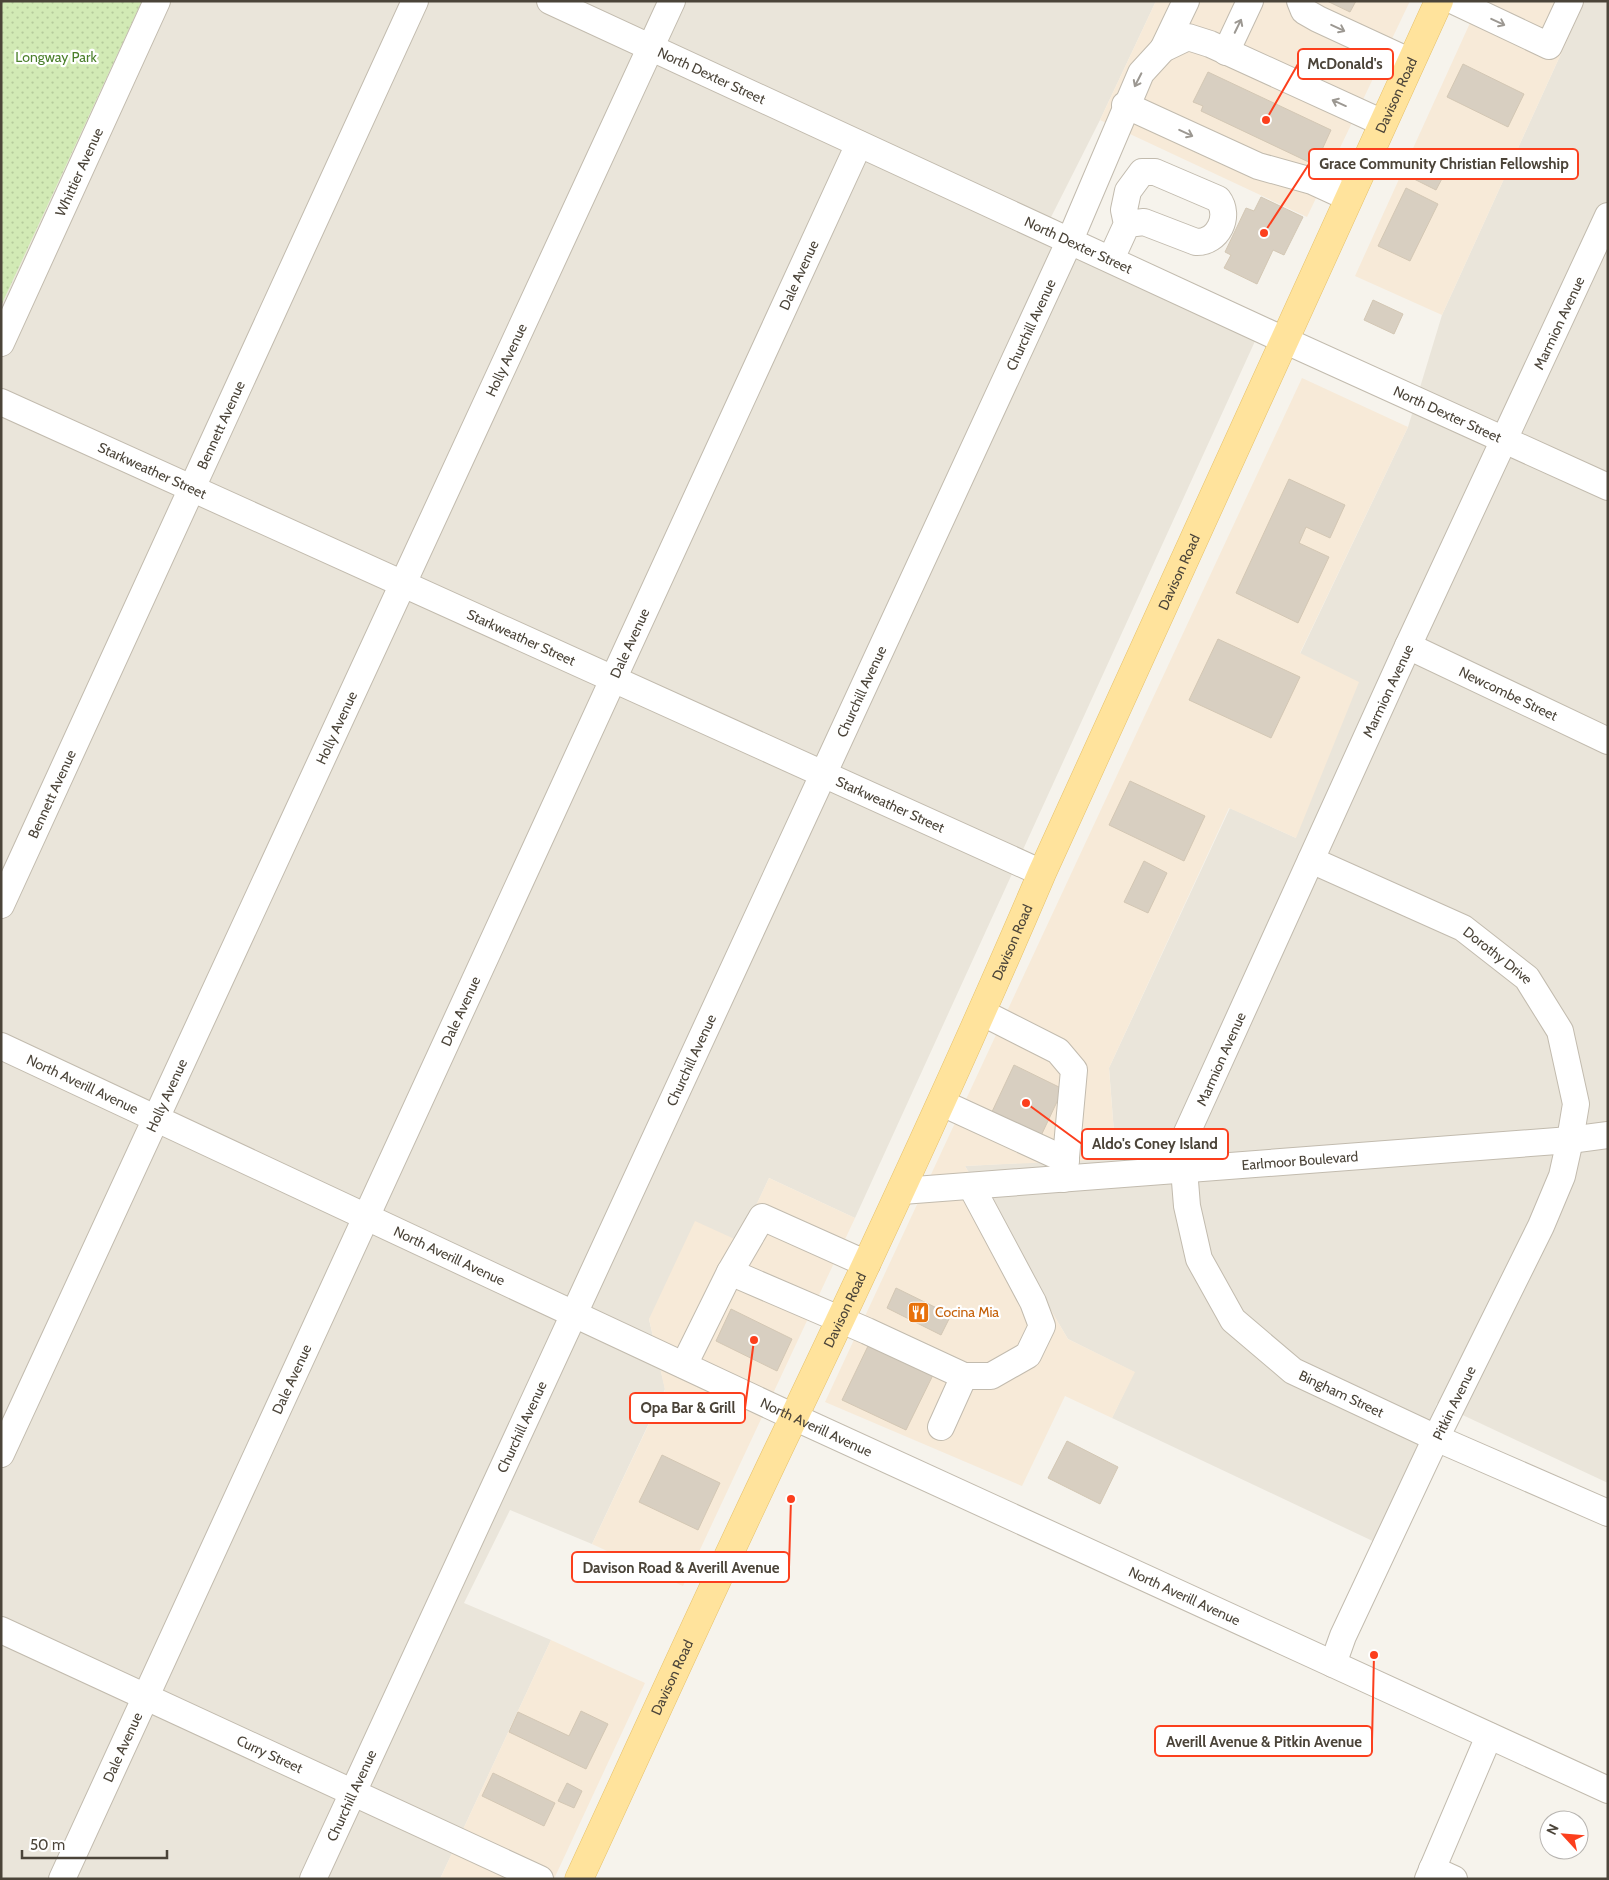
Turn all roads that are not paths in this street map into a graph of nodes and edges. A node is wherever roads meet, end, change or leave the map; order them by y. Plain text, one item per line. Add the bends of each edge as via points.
1 (157, 1) edge
2 (415, 1) edge
3 (550, 1) edge
4 (672, 1) edge
5 (1186, 1) edge
6 (1250, 1) edge
7 (1300, 1) edge
8 (1570, 1) edge
9 (1441, 2) edge
10 (650, 47) junction
11 (1163, 49) junction
12 (1226, 52) junction
13 (1411, 62) junction
14 (1125, 106) junction
15 (1383, 123) junction
16 (859, 144) junction
17 (1349, 198) junction
18 (1608, 216) edge
19 (1127, 224) dead end
20 (1070, 240) junction
21 (1111, 259) junction
22 (1284, 340) junction
23 (1, 343) edge
24 (1, 402) edge
25 (1505, 440) junction
26 (191, 487) junction
27 (1608, 487) edge
28 (402, 584) junction
29 (1408, 646) junction
30 (614, 679) junction
31 (1608, 740) edge
32 (824, 774) junction
33 (1311, 860) junction
34 (1042, 873) junction
35 (1, 905) edge
36 (983, 1012) junction
37 (1, 1046) edge
38 (942, 1103) junction
39 (156, 1118) junction
40 (1608, 1135) edge
41 (1570, 1140) junction
42 (1065, 1169) junction
43 (1184, 1169) junction
44 (971, 1186) junction
45 (902, 1191) junction
46 (366, 1217) junction
47 (867, 1264) junction
48 (730, 1272) junction
49 (574, 1312) junction
50 (841, 1321) junction
51 (684, 1364) junction
52 (964, 1376) junction
53 (794, 1417) junction
54 (941, 1427) dead end
55 (1436, 1438) junction
56 (1, 1454) edge
57 (1608, 1513) edge
58 (1, 1630) edge
59 (1333, 1664) junction
60 (145, 1695) junction
61 (1489, 1736) junction
62 (1608, 1790) edge
63 (352, 1793) junction
64 (1438, 1875) edge
65 (62, 1879) edge
66 (313, 1879) edge
67 (540, 1879) edge
68 (579, 1879) edge

1 - 23 street, Whittier Avenue
2 - 26 street, Bennett Avenue
3 - 10 street, North Dexter Street
4 - 10 street, Holly Avenue
5 - 11 street
12 -> 6 street
7 -> 13 street via 1304,11 1318,19
9 -> 8 street via 1549,46
9 - 13 main road, Davison Road
10 - 16 street, North Dexter Street
10 - 28 street, Holly Avenue
11 - 12 street via 1188,37
11 -> 14 street, Churchill Avenue via 1141,73
15 -> 12 street
13 - 15 main road, Davison Road
14 -> 17 street via 1258,166 1312,181
14 - 20 street, Churchill Avenue
15 - 17 main road, Davison Road
16 - 20 street, North Dexter Street
16 - 30 street, Dale Avenue
17 - 22 main road, Davison Road
18 - 25 street, Marmion Avenue
19 - 21 street
20 - 21 street, North Dexter Street
20 - 32 street, Churchill Avenue
21 - 22 street, North Dexter Street
22 - 25 street, North Dexter Street
22 - 34 main road, Davison Road
24 - 26 street, Starkweather Street
25 - 27 street, North Dexter Street
25 - 29 street, Marmion Avenue
26 - 28 street, Starkweather Street
26 - 35 street, Bennett Avenue
28 - 30 street, Starkweather Street
28 - 39 street, Holly Avenue
29 - 31 street, Newcombe Street
29 - 33 street, Marmion Avenue
30 - 32 street, Starkweather Street
30 - 46 street, Dale Avenue
32 - 34 street, Starkweather Street
32 - 49 street, Churchill Avenue
33 - 41 street, Dorothy Drive via 1463,928 1527,978 1560,1031 1576,1104
33 - 43 street, Marmion Avenue via 1185,1137
34 - 36 main road, Davison Road
36 - 38 main road, Davison Road
36 - 42 street via 1058,1051 1074,1070
37 - 39 street, North Averill Avenue
38 - 42 street
38 - 45 main road, Davison Road
39 - 46 street, North Averill Avenue
39 - 56 street, Holly Avenue
40 - 41 street, Earlmoor Boulevard
41 - 43 street, Earlmoor Boulevard
41 - 55 street, Pitkin Avenue via 1562,1176 1540,1226
42 - 43 street, Earlmoor Boulevard
42 - 44 street, Earlmoor Boulevard
43 - 55 street, Bingham Street via 1187,1206 1199,1259 1233,1320 1293,1371
44 - 45 street, Earlmoor Boulevard
44 - 52 street via 1033,1302 1042,1326 1028,1356 991,1376
45 - 47 main road, Davison Road
46 - 49 street, North Averill Avenue
46 - 60 street, Dale Avenue
47 - 48 street via 762,1216
47 - 50 main road, Davison Road
48 - 50 street
48 - 51 street
49 - 51 street, North Averill Avenue
49 - 63 street, Churchill Avenue
50 - 52 street
50 - 53 main road, Davison Road
51 - 53 street, North Averill Avenue
52 - 54 street
53 - 59 street, North Averill Avenue
53 - 68 main road, Davison Road
55 - 57 street, Bingham Street
55 - 59 street, Pitkin Avenue via 1343,1636
58 - 60 street, Curry Street
59 - 61 street, North Averill Avenue
60 - 63 street, Curry Street
60 - 65 street, Dale Avenue
61 - 62 street, North Averill Avenue
61 - 64 street
63 - 66 street, Churchill Avenue
63 - 67 street, Curry Street

